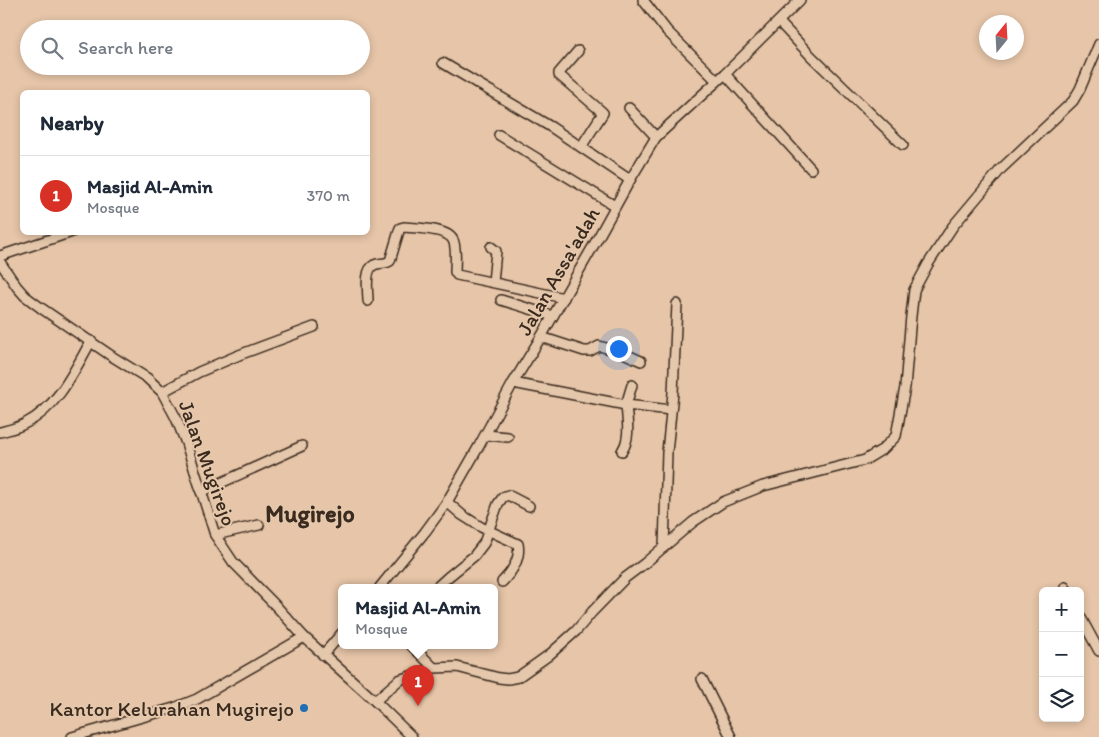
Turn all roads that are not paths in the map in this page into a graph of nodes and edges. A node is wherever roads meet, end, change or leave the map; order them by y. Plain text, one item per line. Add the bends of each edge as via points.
1 (643, 0) edge
2 (800, 0) edge
3 (779, 22) junction
4 (1099, 44) edge
5 (578, 51) dead end
6 (443, 63) dead end
7 (725, 74) junction
8 (717, 81) junction
9 (629, 108) dead end
10 (499, 135) dead end
11 (656, 137) junction
12 (903, 145) dead end
13 (580, 147) junction
14 (811, 169) dead end
15 (630, 180) junction
16 (615, 206) junction
17 (63, 235) edge
18 (491, 247) dead end
19 (0, 256) edge
20 (0, 262) edge
21 (493, 282) junction
22 (564, 298) junction
23 (368, 300) dead end
24 (502, 300) dead end
25 (677, 304) dead end
26 (553, 316) junction
27 (314, 327) dead end
28 (541, 337) junction
29 (91, 341) junction
30 (641, 360) dead end
31 (513, 383) junction
32 (632, 386) dead end
33 (162, 392) junction
34 (626, 405) junction
35 (671, 410) junction
36 (0, 432) edge
37 (486, 435) junction
38 (508, 437) dead end
39 (302, 446) dead end
40 (622, 451) dead end
41 (201, 492) junction
42 (447, 502) junction
43 (529, 506) dead end
44 (259, 525) dead end
45 (489, 531) junction
46 (215, 535) junction
47 (664, 547) junction
48 (502, 582) dead end
49 (382, 584) edge
50 (440, 584) edge
51 (1084, 623) edge
52 (304, 637) junction
53 (338, 638) edge
54 (415, 649) edge
55 (1099, 650) edge
56 (324, 655) junction
57 (434, 668) junction
58 (702, 679) dead end
59 (375, 701) junction
60 (72, 737) edge
61 (412, 737) edge
62 (731, 737) edge

1 - 8 street via 667,31
2 - 3 street, Jalan Assa'adah
3 - 7 street, Jalan Assa'adah
3 - 12 street
4 - 47 street via 1073,101 1001,169 953,226 923,272 914,290 905,387 896,436 865,460 763,486 723,502
5 - 13 street via 559,76 603,112
6 - 13 street via 552,126
7 - 8 street, Jalan Assa'adah
7 - 14 street
8 - 11 street, Jalan Assa'adah
9 - 11 street
10 - 16 street
11 - 15 street, Jalan Assa'adah
13 - 15 street
15 - 16 street, Jalan Assa'adah
16 - 22 street, Jalan Assa'adah
17 - 19 street
18 - 21 street via 496,251
20 - 29 street, Jalan Mugirejo via 25,296
21 - 22 street
21 - 23 street via 455,272 455,245 453,238 445,233 404,227 400,228 390,261 370,268 367,275
22 - 26 street, Jalan Assa'adah
24 - 26 street
25 - 35 street
26 - 28 street, Jalan Assa'adah
27 - 33 street via 199,372
28 - 30 street via 584,351 599,346
28 - 31 street, Jalan Assa'adah
29 - 33 street, Jalan Mugirejo via 147,378
29 - 36 street via 50,406 25,424
31 - 34 street
31 - 37 street, Jalan Assa'adah
32 - 34 street
33 - 41 street, Jalan Mugirejo via 186,443
34 - 35 street
34 - 40 street via 628,438
35 - 47 street
37 - 38 street
37 - 42 street, Jalan Assa'adah
39 - 41 street
41 - 46 street, Jalan Mugirejo
42 - 45 street
42 - 49 street, Jalan Assa'adah
43 - 45 street via 508,495 503,496
44 - 46 street
45 - 48 street via 518,544 516,562
45 - 50 street via 474,556
46 - 52 street, Jalan Mugirejo via 232,562
47 - 57 street via 625,578 576,631 518,677 499,678 457,667
51 - 55 street
52 - 56 street, Jalan Mugirejo
52 - 60 street via 196,699
53 - 56 street
54 - 57 street
56 - 59 street, Jalan Mugirejo
57 - 59 street via 399,680
58 - 62 street
59 - 61 street, Jalan Mugirejo

